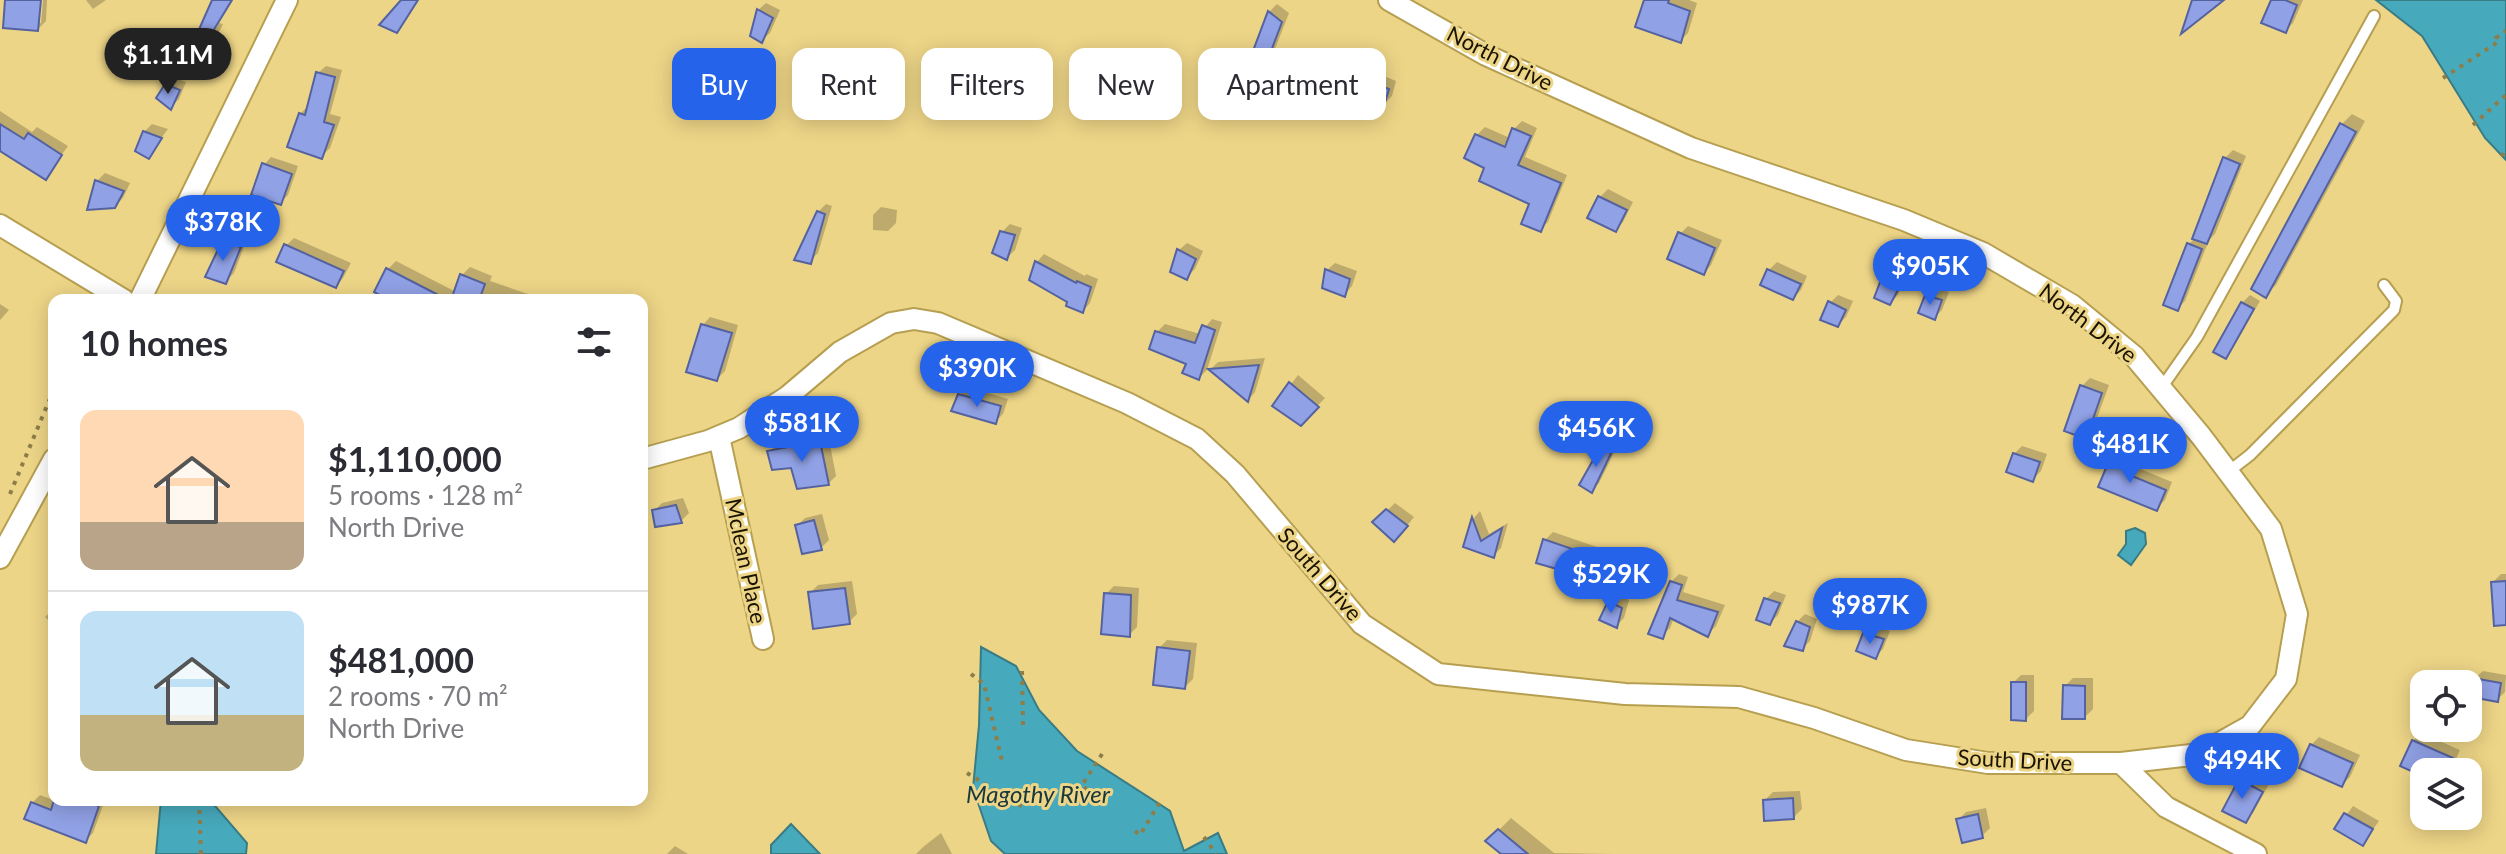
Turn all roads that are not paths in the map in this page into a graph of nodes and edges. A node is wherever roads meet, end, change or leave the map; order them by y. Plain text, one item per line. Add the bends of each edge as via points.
1 (287, 0) edge
2 (1389, 0) edge
3 (2374, 16) dead end
4 (0, 225) edge
5 (2384, 285) dead end
6 (114, 294) edge
7 (143, 294) edge
8 (2162, 387) junction
9 (719, 437) junction
10 (648, 457) edge
11 (48, 470) edge
12 (2228, 472) junction
13 (0, 558) edge
14 (763, 639) dead end
15 (2121, 763) junction
16 (2256, 854) edge

1 - 7 street
2 - 8 street, North Drive via 1486,55 1691,148 1904,220 1983,253 2072,305 2134,356
3 - 8 lane via 2197,337
4 - 6 street
5 - 12 lane via 2396,301 2394,310
8 - 12 street, North Drive
9 - 10 street, South Drive
9 - 14 street, Mclean Place
9 - 15 street, South Drive via 787,397 865,336 891,323 938,323 1127,403 1197,439 1235,474 1362,624 1438,674 1630,695 1739,697 1906,750 1988,763
11 - 13 street
12 - 15 street, North Drive via 2271,529 2297,614 2286,679 2250,726 2200,754
15 - 16 street via 2166,807

